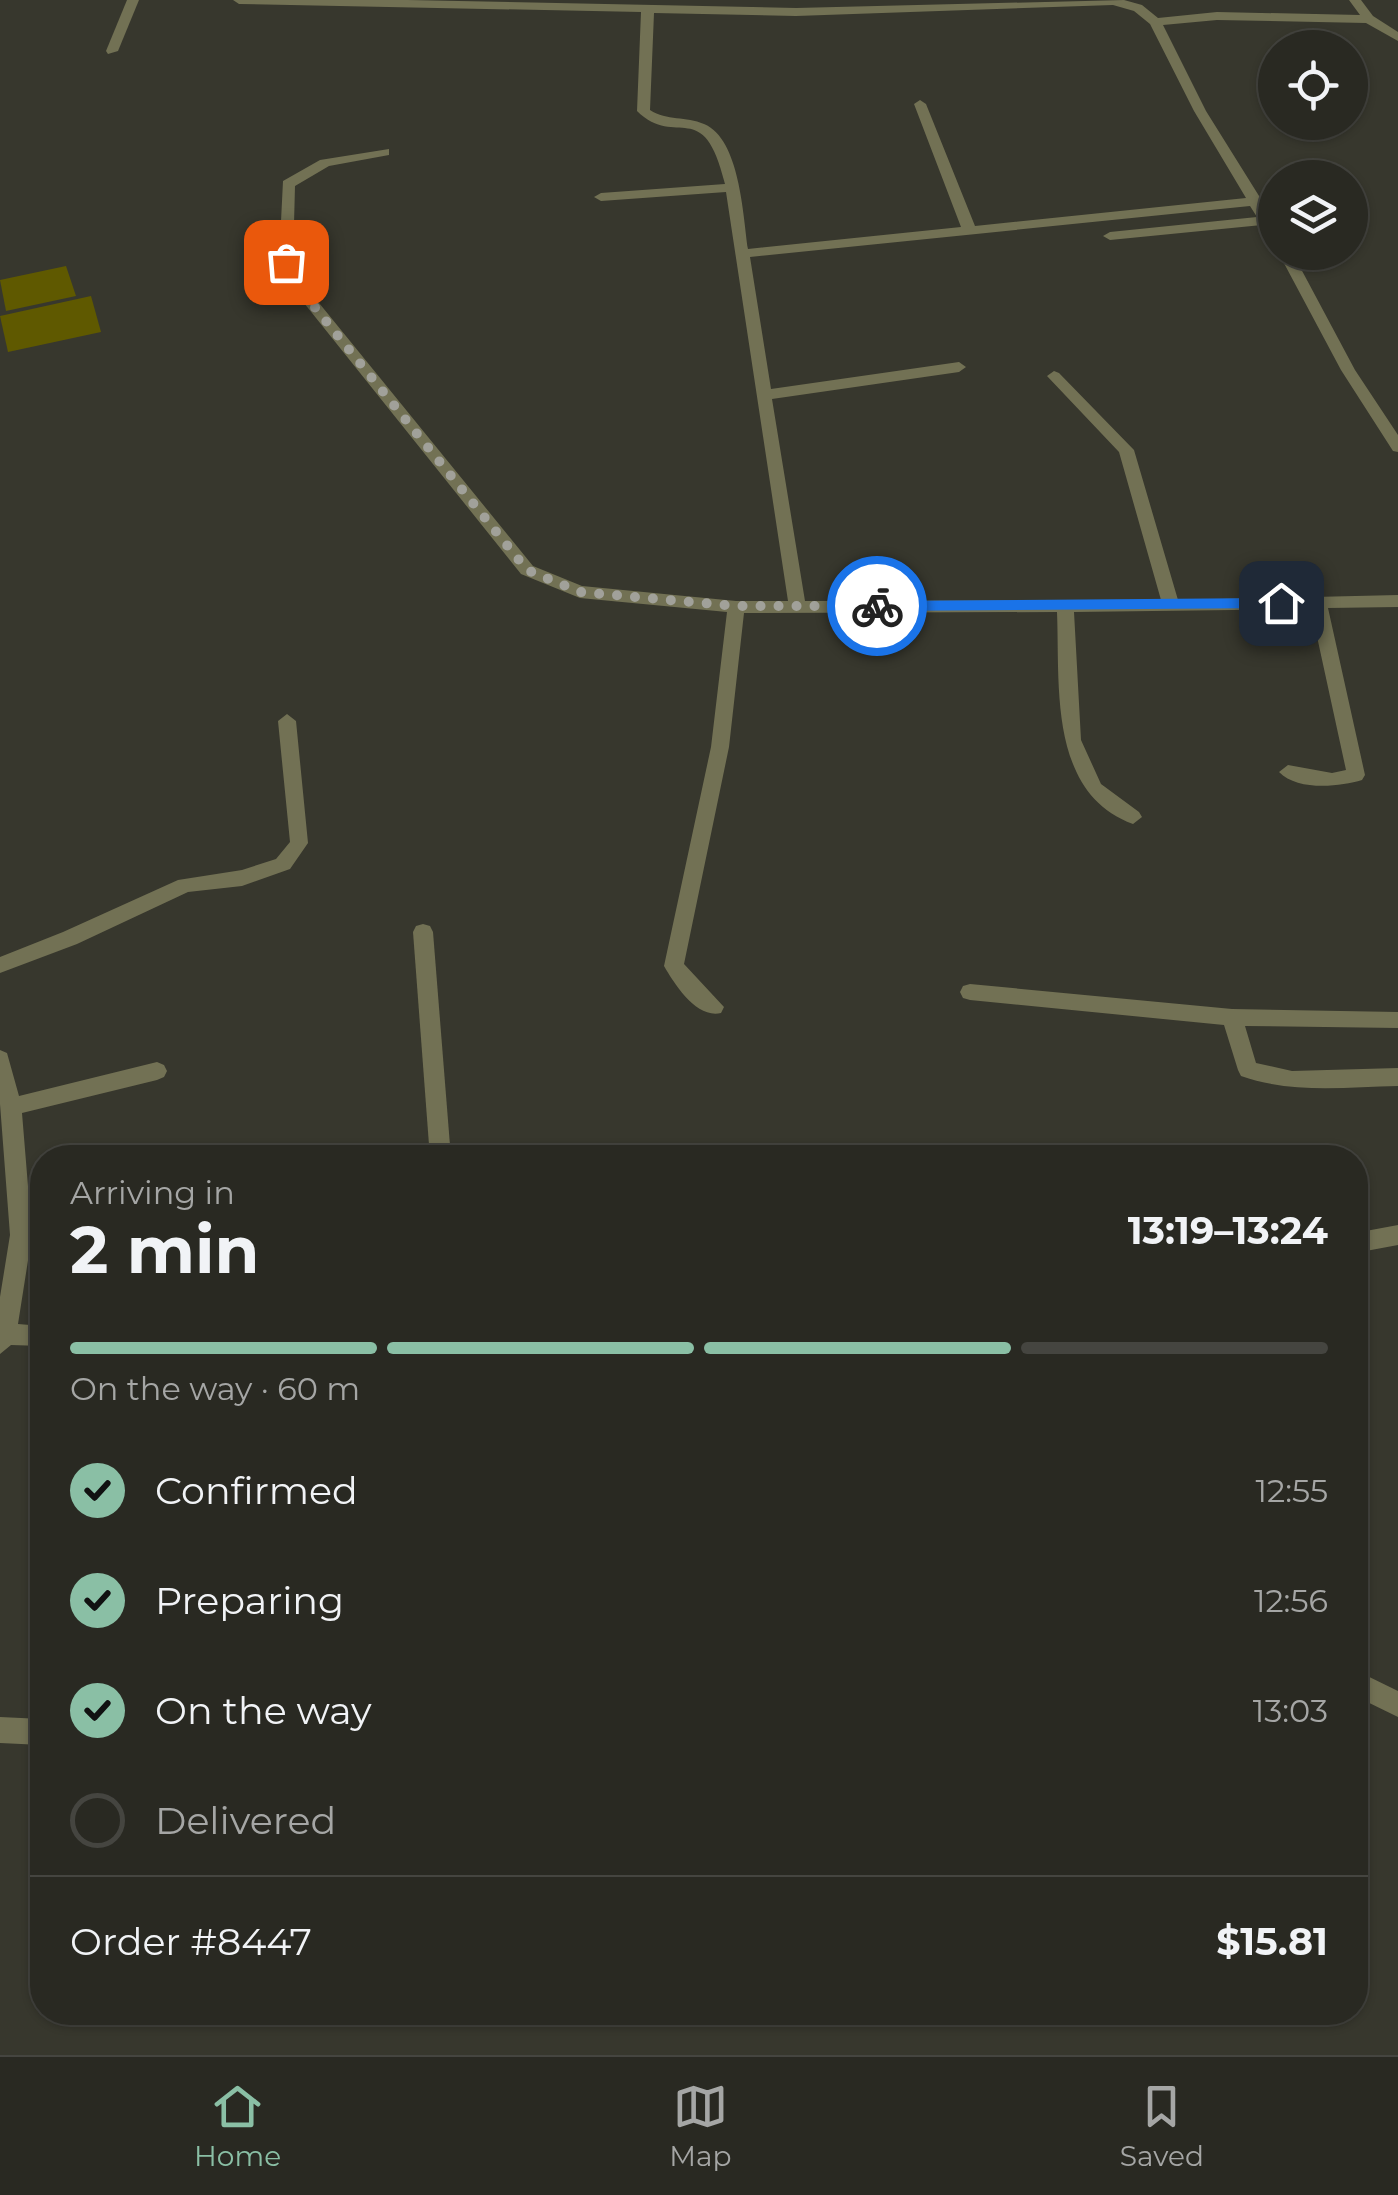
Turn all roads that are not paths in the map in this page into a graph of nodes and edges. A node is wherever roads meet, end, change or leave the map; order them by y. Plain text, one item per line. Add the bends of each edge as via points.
1 (134, 0) edge
2 (239, 0) edge
3 (1355, 0) edge
4 (1025, 1) edge
5 (605, 4) edge
6 (647, 8) junction
7 (1370, 20) junction
8 (1155, 22) junction
9 (1398, 38) edge
10 (112, 51) dead end
11 (920, 104) dead end
12 (384, 152) dead end
13 (731, 188) junction
14 (601, 197) dead end
15 (1257, 201) joint
16 (1258, 221) edge
17 (970, 232) junction
18 (1110, 236) dead end
19 (742, 254) junction
20 (1294, 270) edge
21 (958, 367) dead end
22 (1054, 376) dead end
23 (764, 395) junction
24 (1398, 446) edge
25 (1398, 600) edge
26 (1318, 602) junction
27 (736, 606) junction
28 (797, 606) junction
29 (1065, 606) junction
30 (1171, 606) junction
31 (287, 721) dead end
32 (1288, 772) dead end
33 (1134, 817) dead end
34 (423, 932) dead end
35 (0, 965) edge
36 (970, 992) dead end
37 (714, 1008) dead end
38 (1232, 1017) junction
39 (1398, 1020) edge
40 (0, 1060) edge
41 (157, 1071) dead end
42 (1398, 1077) edge
43 (11, 1107) junction
44 (440, 1145) edge
45 (1398, 1236) edge
46 (1368, 1241) edge
47 (30, 1337) edge
48 (3, 1339) edge
49 (1368, 1689) edge
50 (1398, 1704) edge
51 (0, 1730) edge
52 (30, 1731) edge

1 - 10 street
2 - 5 street
3 - 7 street
4 - 6 street via 796,12
4 - 8 street via 1114,1
5 - 6 street
6 - 13 street via 643,111 654,121 705,129 722,146
7 - 8 street via 1235,16
7 - 9 street
8 - 15 street via 1200,112
11 - 17 street
12 - 27 street via 324,163 288,184 286,262 309,300 527,570 580,592
13 - 14 street
13 - 19 street
15 - 17 street
16 - 18 street
17 - 19 street
19 - 23 street
20 - 24 street
21 - 23 street
22 - 30 street via 1126,450
23 - 28 street
25 - 26 street
26 - 30 street
26 - 32 street via 1356,775 1332,780
27 - 28 street
27 - 37 street via 720,747 674,966
28 - 29 street
29 - 30 street
29 - 33 street via 1072,740 1094,789
31 - 35 street via 300,843 283,864 242,878 185,885
34 - 44 street
36 - 38 street
38 - 39 street
38 - 42 street via 1248,1070 1292,1080
40 - 43 street
41 - 43 street
43 - 48 street via 22,1235
45 - 46 street
47 - 48 street
49 - 50 street
51 - 52 street

